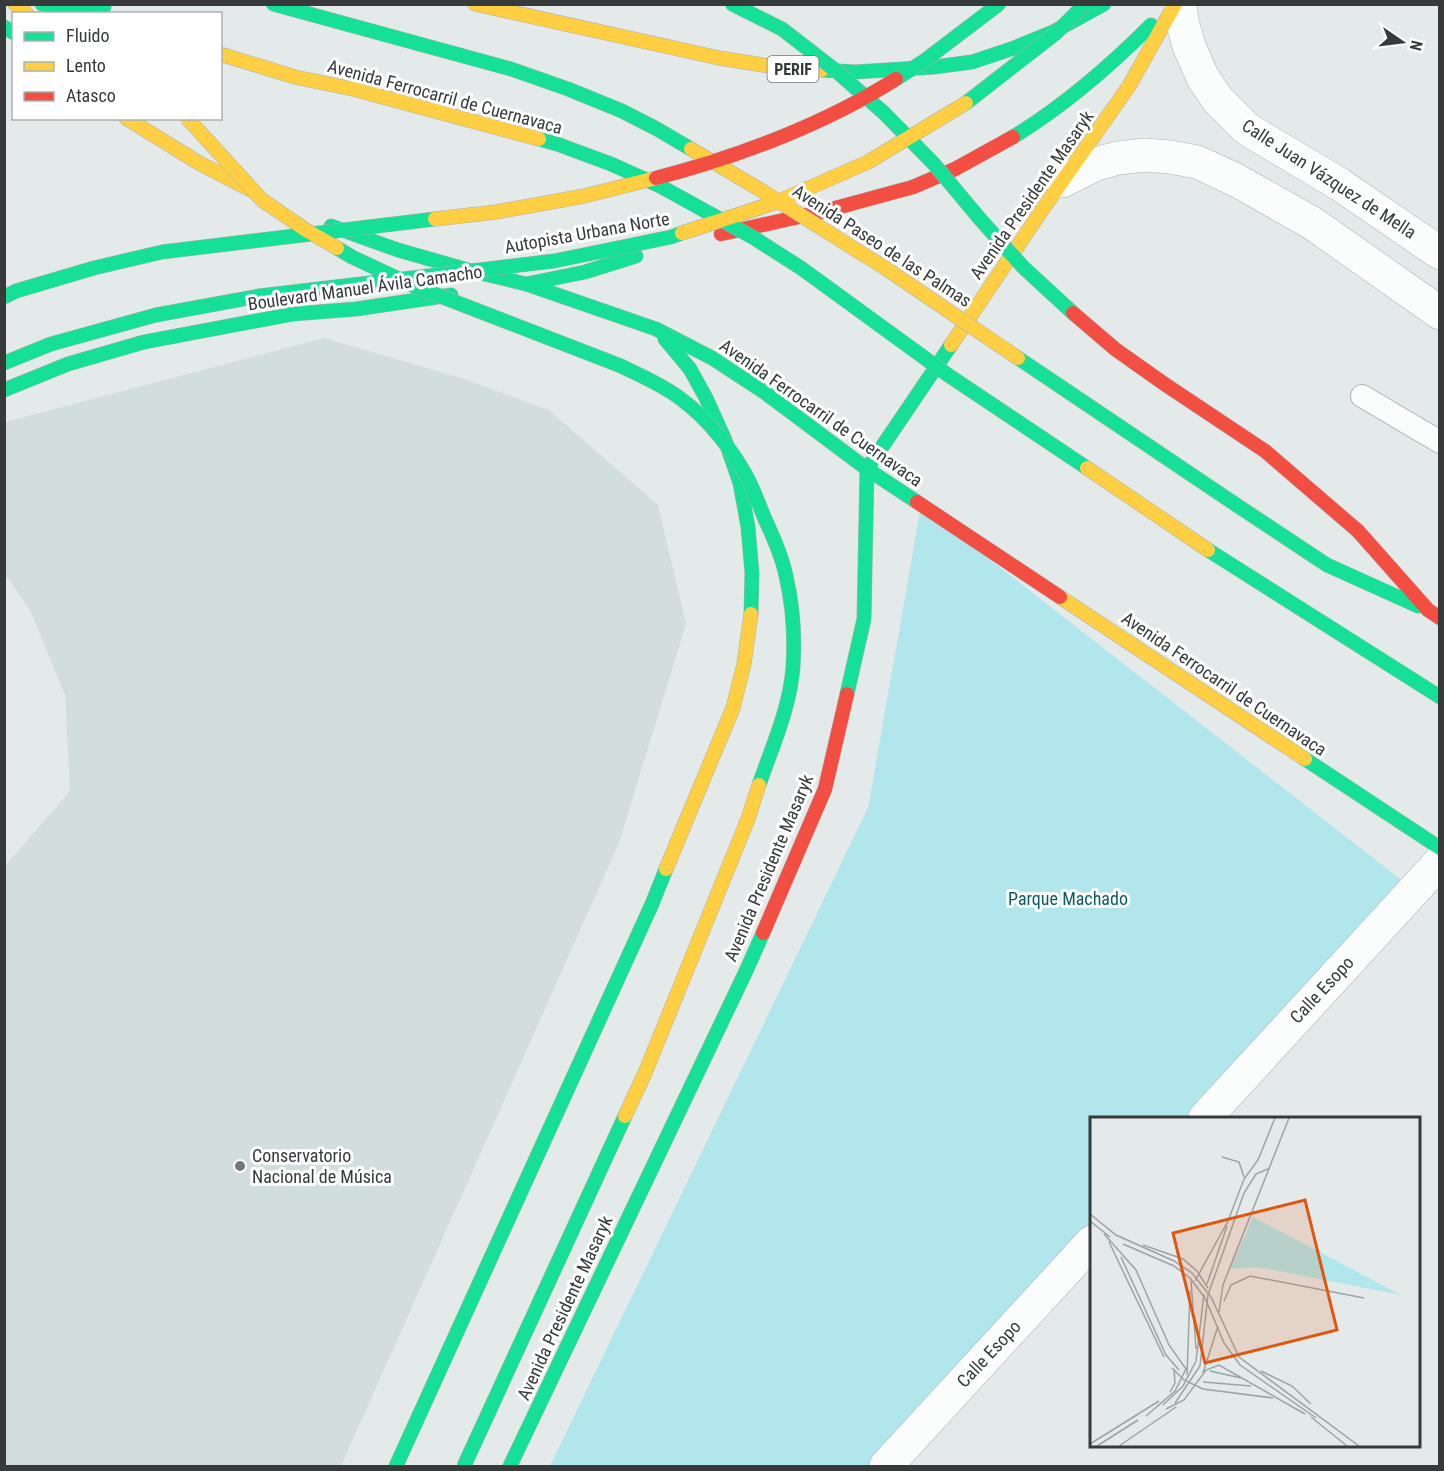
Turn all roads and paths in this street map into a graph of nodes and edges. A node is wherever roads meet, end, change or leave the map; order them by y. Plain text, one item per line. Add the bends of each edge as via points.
1 (42, 4) edge
2 (273, 4) edge
3 (475, 4) edge
4 (732, 4) edge
5 (999, 4) edge
6 (1085, 4) edge
7 (1104, 4) edge
8 (1173, 4) edge
9 (1180, 4) edge
10 (104, 8) edge
11 (222, 55) edge
12 (189, 120) edge
13 (131, 121) edge
14 (1062, 181) junction
15 (1339, 184) junction
16 (1312, 223) junction
17 (1440, 253) edge
18 (526, 284) junction
19 (492, 289) dead end
20 (470, 292) dead end
21 (4, 297) edge
22 (1440, 313) edge
23 (656, 329) junction
24 (4, 363) edge
25 (4, 390) edge
26 (1362, 396) dead end
27 (1440, 442) edge
28 (867, 469) junction
29 (1434, 614) edge
30 (1440, 697) edge
31 (1440, 848) edge
32 (1440, 862) edge
33 (1207, 1117) edge
34 (1090, 1244) edge
35 (396, 1467) edge
36 (465, 1467) edge
37 (510, 1467) edge
38 (886, 1467) edge

1 - 10 main road
2 - 29 main road, Avenida Paseo de las Palmas, bridge via 511,69 568,88 657,129 885,268 1327,565
3 - 7 main road, PERIF via 719,58 782,68 855,72 972,62 1053,32
4 - 29 main road, bridge via 782,29 835,70 934,164 1023,267 1070,311 1124,356 1265,451 1358,531
5 - 21 main road, Autopista Urbana Norte, bridge via 877,91 742,153 676,173 496,212 162,252 94,268
6 - 24 main road, Autopista Urbana Norte, bridge via 1056,33 971,100 868,162 777,202 671,237 554,261 259,296 156,315 51,344
8 - 14 main road, Avenida Presidente Masaryk via 1129,86
8 - 18 main road, Boulevard Manuel Ávila Camacho via 1097,76 1043,118 985,154 923,183 851,205 686,241 585,272
9 - 15 street, Calle Juan Vázquez de Mella via 1189,46 1218,100 1247,129
11 - 30 main road, Avenida Ferrocarril de Cuernavaca, bridge via 557,144 660,186 801,268 948,375 1208,550
12 - 36 main road, bridge via 262,200 306,230 414,286 621,366 681,399 714,431 747,478 786,574 792,608 794,668 789,696 748,819 645,1073
13 - 18 main road, Avenida Ferrocarril de Cuernavaca via 263,197 330,226 398,250
14 - 16 street via 1118,158 1170,157 1197,162 1236,180
14 - 28 main road, Avenida Presidente Masaryk
15 - 16 street
15 - 17 street, Calle Juan Vázquez de Mella
16 - 22 street
18 - 19 main road, Boulevard Manuel Ávila Camacho
18 - 23 main road, Avenida Ferrocarril de Cuernavaca
20 - 25 main road, Boulevard Manuel Ávila Camacho via 293,314 144,342 68,364
23 - 28 main road, Avenida Ferrocarril de Cuernavaca via 712,358 764,392
23 - 35 main road via 690,369 706,398 740,483 752,573 751,619 744,664 733,708 652,904
26 - 27 lane
28 - 31 main road, Avenida Ferrocarril de Cuernavaca
28 - 37 main road, Avenida Presidente Masaryk via 864,619 825,789 747,969
32 - 33 street, Calle Esopo
34 - 38 street, Calle Esopo

